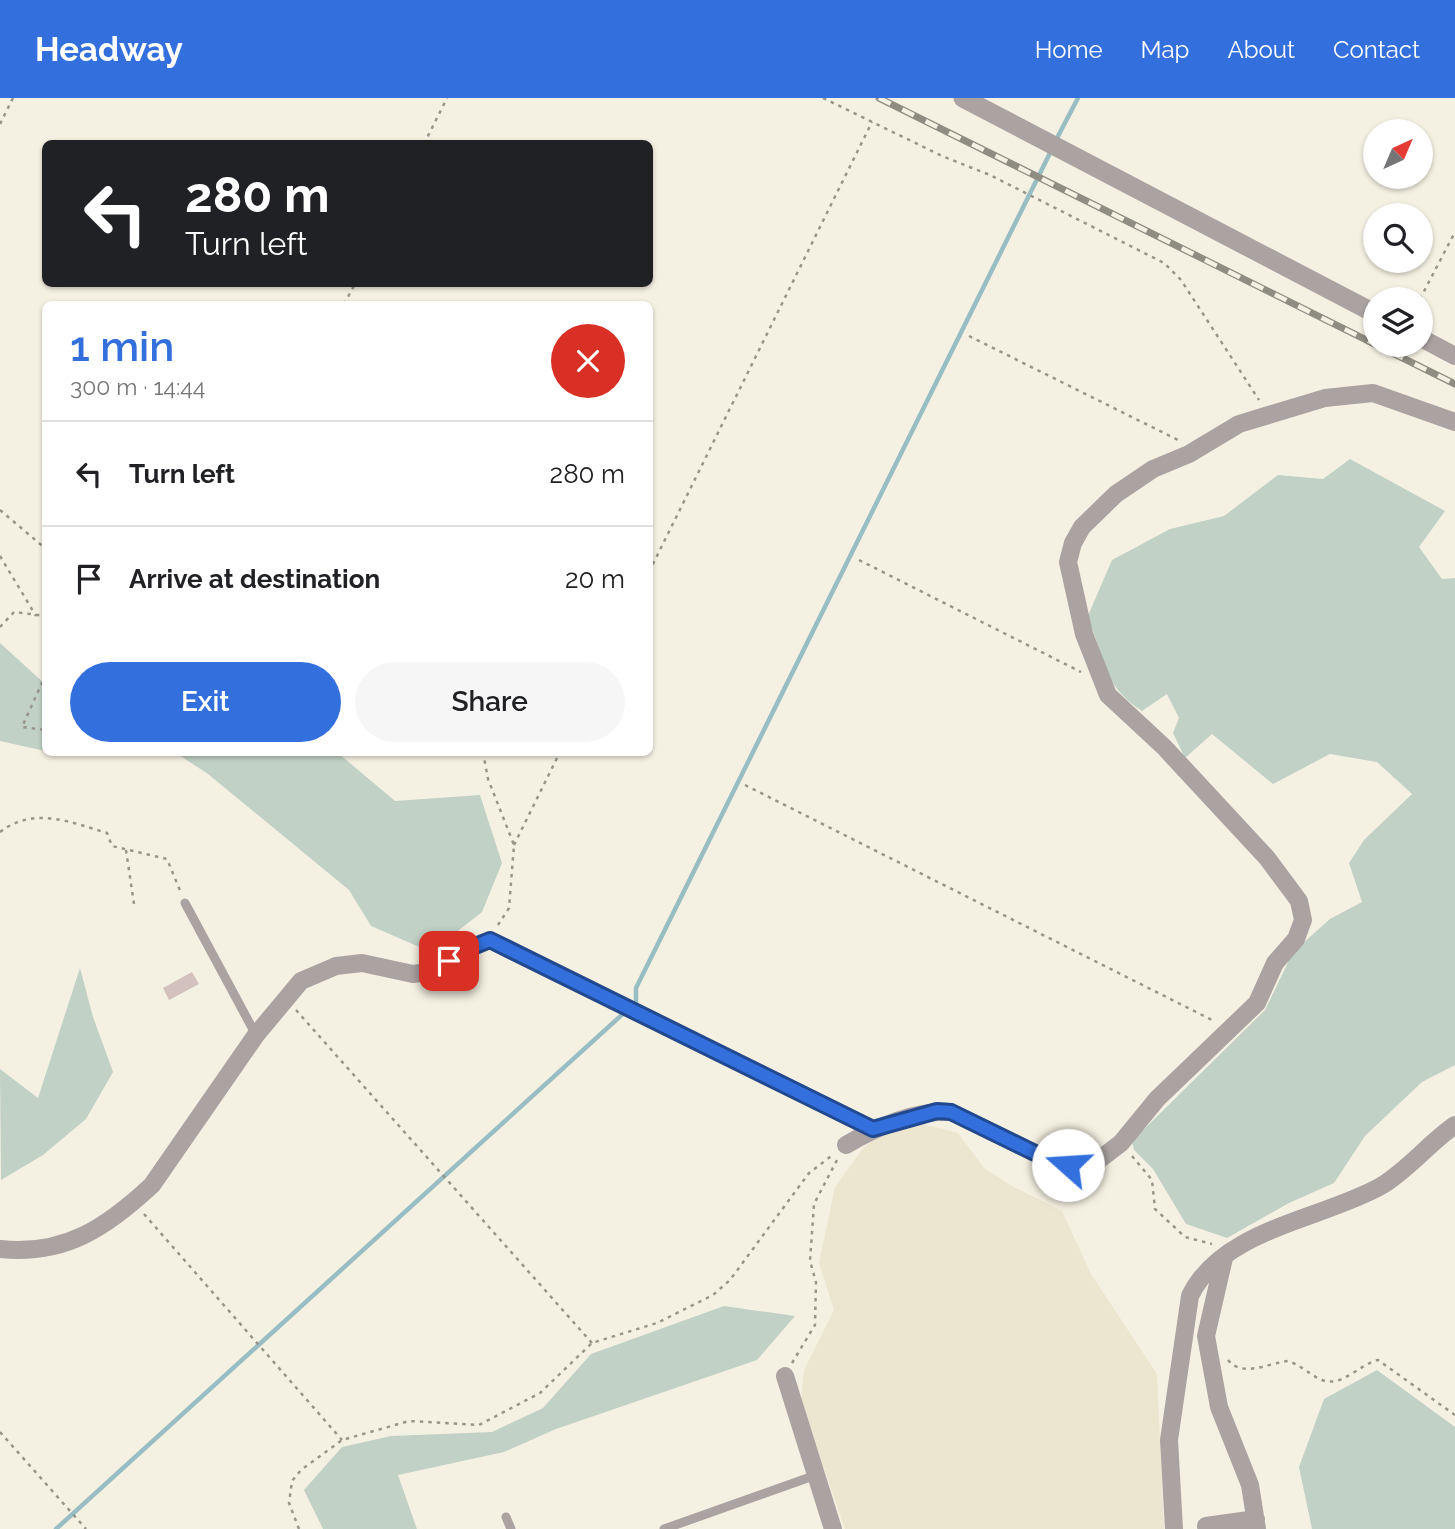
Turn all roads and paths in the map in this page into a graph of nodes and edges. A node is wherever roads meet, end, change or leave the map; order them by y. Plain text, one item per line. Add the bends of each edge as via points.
1 (13, 98) edge
2 (447, 98) edge
3 (823, 98) edge
4 (963, 98) edge
5 (872, 122) junction
6 (0, 124) edge
7 (426, 140) edge
8 (1455, 232) edge
9 (1426, 287) edge
10 (1363, 307) edge
11 (969, 335) dead end
12 (1433, 344) edge
13 (1455, 356) edge
14 (1268, 415) junction
15 (1455, 422) edge
16 (1196, 450) junction
17 (0, 510) edge
18 (42, 546) edge
19 (0, 556) edge
20 (859, 560) dead end
21 (653, 564) edge
22 (36, 616) junction
23 (42, 616) edge
24 (0, 627) edge
25 (42, 683) edge
26 (1103, 684) junction
27 (42, 730) edge
28 (484, 756) edge
29 (558, 756) edge
30 (745, 785) dead end
31 (0, 832) edge
32 (514, 845) junction
33 (126, 850) junction
34 (185, 903) joint
35 (134, 905) dead end
36 (490, 940) junction
37 (285, 997) junction
38 (1232, 1030) junction
39 (256, 1035) junction
40 (1455, 1125) edge
41 (873, 1129) junction
42 (1121, 1143) junction
43 (846, 1145) junction
44 (134, 1202) junction
45 (0, 1249) edge
46 (1230, 1254) junction
47 (592, 1343) junction
48 (1226, 1357) dead end
49 (785, 1376) joint
50 (1455, 1415) edge
51 (0, 1432) edge
52 (342, 1440) junction
53 (816, 1475) junction
54 (506, 1517) dead end
55 (1256, 1524) edge
56 (1206, 1527) dead end
57 (86, 1529) edge
58 (299, 1529) edge
59 (511, 1529) edge
60 (664, 1529) edge
61 (833, 1529) edge
62 (1174, 1529) edge

1 - 6 path
2 - 7 path
3 - 5 path
4 - 10 street
5 - 14 path via 990,175 1164,263 1181,280
5 - 21 path
8 - 9 path
11 - 16 path
12 - 13 street
14 - 15 street via 1325,398 1373,393
14 - 16 street via 1239,424
16 - 26 street via 1153,469 1116,494 1082,527 1073,543 1068,562 1084,634
17 - 18 path
19 - 22 path
20 - 26 path
22 - 23 path
22 - 24 path via 14,612
25 - 27 path via 22,727
26 - 38 street via 1108,695 1164,747 1267,858 1299,901 1303,920 1296,939 1275,963 1257,1003
28 - 32 path
29 - 32 path
30 - 38 path
31 - 33 path via 23,819 64,818 107,833 112,846
32 - 36 path via 509,908
33 - 34 path via 167,859
33 - 35 path
34 - 39 lane
36 - 37 street via 434,971 413,974 362,964 336,966 301,981
36 - 41 street
37 - 39 street
37 - 47 path
38 - 42 street via 1157,1099
39 - 44 street via 152,1185
40 - 46 street via 1383,1185 1260,1235
41 - 42 street via 937,1111 951,1112 1039,1155 1082,1166 1107,1156
41 - 43 street
42 - 46 path via 1152,1180 1155,1209 1185,1237
43 - 47 path via 809,1173 730,1280 713,1295 657,1323
43 - 49 path via 814,1204 810,1261 816,1282 815,1325
44 - 45 street via 82,1239 47,1247
44 - 52 path
46 - 55 street via 1206,1336 1207,1348 1219,1407 1250,1485
46 - 62 street via 1196,1283 1191,1296 1169,1440
47 - 52 path via 541,1393 479,1425 409,1421
48 - 50 path via 1237,1369 1245,1370 1288,1361 1334,1382 1378,1360
49 - 53 street
51 - 57 path
52 - 58 path via 292,1481 289,1503
53 - 60 lane
53 - 61 street
54 - 59 lane
55 - 56 street

